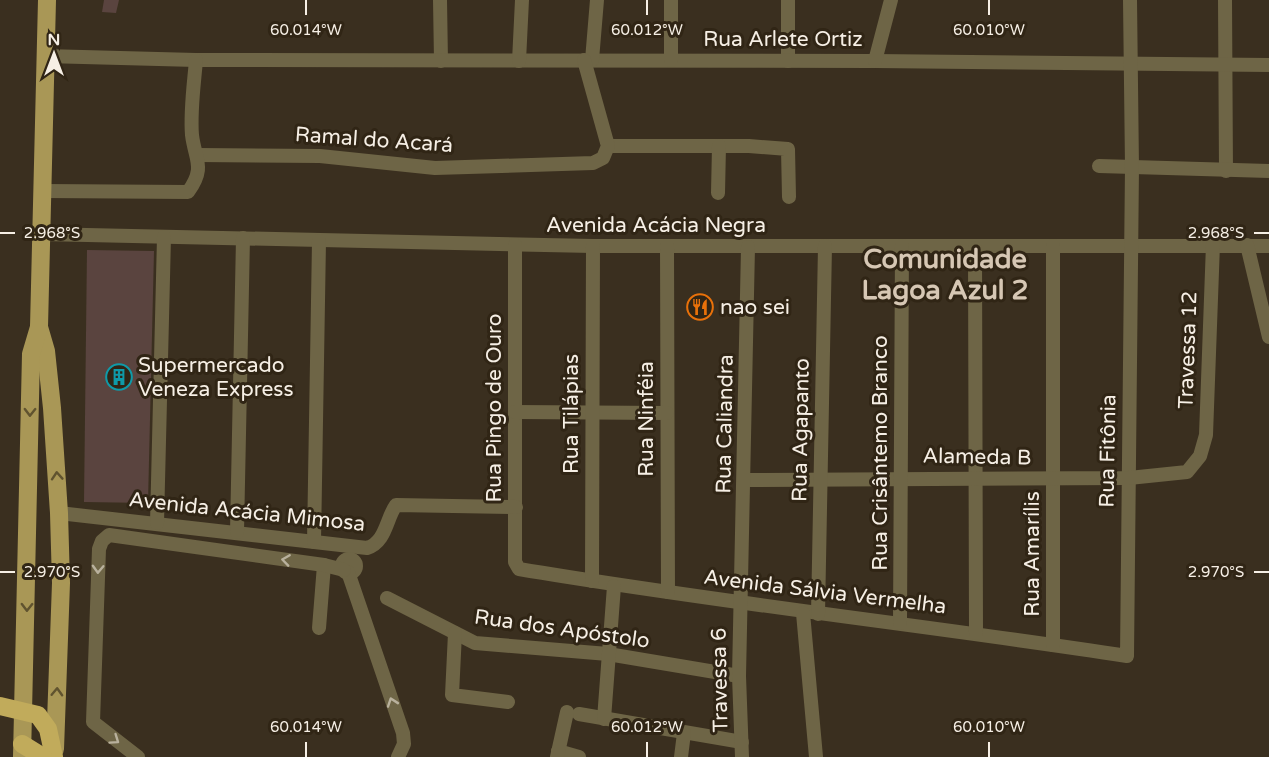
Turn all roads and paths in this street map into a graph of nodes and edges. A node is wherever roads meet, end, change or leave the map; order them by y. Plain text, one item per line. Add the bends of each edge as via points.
1 (46, 0) edge
2 (440, 0) edge
3 (522, 0) edge
4 (597, 0) edge
5 (671, 0) edge
6 (788, 0) edge
7 (891, 0) edge
8 (1130, 0) edge
9 (1225, 0) edge
10 (45, 56) junction
11 (196, 60) junction
12 (588, 60) junction
13 (671, 60) junction
14 (441, 61) junction
15 (519, 61) junction
16 (788, 61) junction
17 (875, 61) junction
18 (1131, 64) junction
19 (1225, 64) junction
20 (1269, 65) edge
21 (608, 146) junction
22 (719, 146) junction
23 (198, 155) junction
24 (1099, 166) dead end
25 (1132, 168) junction
26 (1226, 171) junction
27 (1269, 171) edge
28 (44, 191) junction
29 (718, 193) dead end
30 (789, 197) dead end
31 (42, 234) junction
32 (164, 237) junction
33 (243, 238) junction
34 (319, 241) junction
35 (1213, 244) junction
36 (514, 245) junction
37 (1246, 245) junction
38 (593, 246) junction
39 (667, 246) junction
40 (825, 246) junction
41 (902, 246) junction
42 (1053, 246) junction
43 (1131, 246) junction
44 (1269, 246) edge
45 (748, 247) junction
46 (975, 248) junction
47 (39, 327) junction
48 (1269, 337) edge
49 (515, 412) junction
50 (592, 413) junction
51 (667, 413) junction
52 (1200, 456) joint
53 (900, 477) junction
54 (1129, 478) junction
55 (976, 479) junction
56 (1052, 479) junction
57 (745, 480) junction
58 (822, 480) junction
59 (516, 507) junction
60 (59, 513) junction
61 (157, 523) junction
62 (237, 532) junction
63 (314, 542) junction
64 (324, 565) junction
65 (519, 569) joint
66 (592, 581) junction
67 (614, 586) junction
68 (668, 592) junction
69 (387, 598) dead end
70 (741, 603) junction
71 (802, 613) junction
72 (818, 614) junction
73 (900, 623) junction
74 (319, 628) dead end
75 (454, 633) junction
76 (976, 633) junction
77 (1053, 645) junction
78 (608, 654) junction
79 (1127, 656) joint
80 (739, 676) junction
81 (508, 702) dead end
82 (0, 706) edge
83 (25, 710) junction
84 (604, 718) junction
85 (684, 733) junction
86 (742, 742) junction
87 (22, 750) edge
88 (557, 754) edge
89 (50, 755) edge
90 (138, 757) edge
91 (398, 757) edge
92 (579, 757) edge
93 (681, 757) edge
94 (742, 757) edge
95 (816, 757) edge

1 - 10 main road
2 - 14 street
3 - 15 street
4 - 12 street
5 - 13 street
6 - 16 street
7 - 17 street
8 - 18 street
9 - 19 street
10 - 11 street, Rua Arlete Ortiz
10 - 28 main road
11 - 14 street, Rua Arlete Ortiz
11 - 23 street via 192,135
12 - 13 street, Rua Arlete Ortiz
12 - 15 street, Rua Arlete Ortiz
12 - 21 street
13 - 16 street, Rua Arlete Ortiz
14 - 15 street, Rua Arlete Ortiz
16 - 17 street, Rua Arlete Ortiz
17 - 18 street, Rua Arlete Ortiz
18 - 19 street, Rua Arlete Ortiz
18 - 25 street, Rua Fitônia
19 - 20 street, Rua Arlete Ortiz
19 - 26 street
21 - 22 street
21 - 23 street, Ramal do Acará via 603,158 593,163 473,167 416,167 320,156
22 - 29 street
22 - 30 street via 788,149
23 - 28 street via 195,182 182,194
24 - 25 street
25 - 26 street
25 - 43 street, Rua Fitônia
26 - 27 street
28 - 31 main road
31 - 32 street, Avenida Acácia Negra
31 - 47 main road
32 - 33 street, Avenida Acácia Negra
32 - 61 street
33 - 34 street, Avenida Acácia Negra
33 - 62 street
34 - 36 street, Avenida Acácia Negra
34 - 63 street
35 - 37 street, Avenida Acácia Negra
35 - 43 street, Avenida Acácia Negra
35 - 52 street, Travessa 12 via 1206,435
36 - 38 street, Avenida Acácia Negra
36 - 49 street, Rua Pingo de Ouro
37 - 44 street, Avenida Acácia Negra
37 - 48 street
38 - 39 street, Avenida Acácia Negra
38 - 50 street, Rua Tilápias
39 - 45 street, Avenida Acácia Negra
39 - 51 street, Rua Ninféia
40 - 41 street, Avenida Acácia Negra
40 - 45 street, Avenida Acácia Negra
40 - 58 street, Rua Agapanto
41 - 46 street, Avenida Acácia Negra
41 - 53 street, Rua Crisântemo Branco
42 - 43 street, Avenida Acácia Negra
42 - 46 street, Avenida Acácia Negra
42 - 56 street, Rua Amarílis
43 - 54 street, Rua Fitônia
45 - 57 street, Rua Caliandra
46 - 55 street
60 -> 47 main road via 46,351
47 -> 83 main road via 32,354
49 - 50 street
49 - 59 street, Rua Pingo de Ouro
50 - 51 street
50 - 66 street, Rua Tilápias
51 - 68 street, Rua Ninféia
52 - 54 street, Alameda B via 1192,468 1181,474
53 - 55 street, Alameda B
53 - 58 street, Alameda B
53 - 73 street, Rua Crisântemo Branco
54 - 56 street, Alameda B
54 - 79 street, Rua Fitônia
55 - 56 street, Alameda B
55 - 76 street
56 - 77 street, Rua Amarílis
57 - 58 street, Alameda B
57 - 70 street, Rua Caliandra
58 - 72 street, Rua Agapanto
59 - 63 street, Avenida Acácia Mimosa via 406,503 396,505 374,546 357,548
59 - 65 street, Rua Pingo de Ouro via 515,562
60 - 61 street, Avenida Acácia Mimosa
89 -> 60 main road via 61,583
61 - 62 street, Avenida Acácia Mimosa
62 - 63 street, Avenida Acácia Mimosa
64 - 74 street
64 -> 90 street via 110,536 102,541 93,722
91 -> 64 street via 404,744 403,733 346,571
65 - 66 street, Avenida Sálvia Vermelha
66 - 67 street, Avenida Sálvia Vermelha
67 - 68 street, Avenida Sálvia Vermelha
67 - 78 street
68 - 70 street, Avenida Sálvia Vermelha
69 - 75 street, Rua dos Apóstolo
70 - 71 street, Avenida Sálvia Vermelha
70 - 80 street, Travessa 6
71 - 72 street, Avenida Sálvia Vermelha
71 - 95 street
72 - 73 street, Avenida Sálvia Vermelha
73 - 76 street, Avenida Sálvia Vermelha
75 - 78 street, Rua dos Apóstolo via 475,643
75 - 81 street via 452,695
76 - 77 street, Avenida Sálvia Vermelha
77 - 79 street, Avenida Sálvia Vermelha
78 - 80 street, Rua dos Apóstolo
78 - 84 street
80 - 86 street, Travessa 6
82 - 83 highway
83 - 87 main road
83 - 89 highway via 43,719
84 - 85 street
84 - 88 street via 573,713
85 - 86 street
85 - 93 street
86 - 94 street, Travessa 6
87 - 89 highway
88 - 92 street

